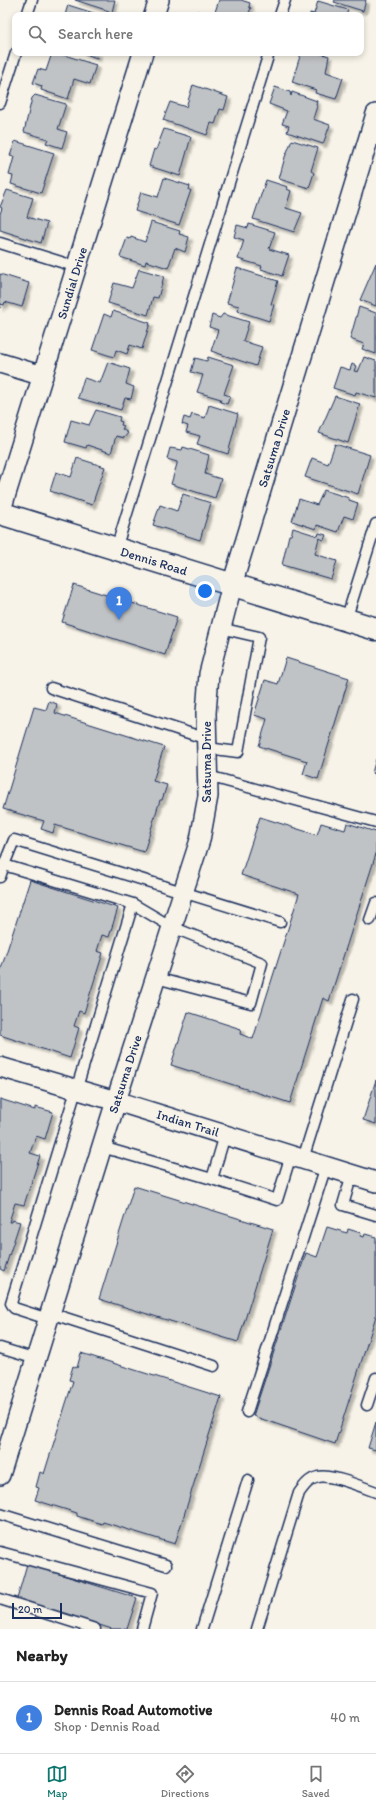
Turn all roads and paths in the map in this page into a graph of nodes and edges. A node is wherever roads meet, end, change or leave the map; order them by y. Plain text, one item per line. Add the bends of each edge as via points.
1 (32, 0) edge
2 (159, 0) edge
3 (285, 0) edge
4 (29, 12) edge
5 (155, 12) edge
6 (281, 12) edge
7 (15, 56) edge
8 (142, 56) edge
9 (267, 56) edge
10 (0, 103) edge
11 (376, 114) edge
12 (0, 243) edge
13 (77, 267) junction
14 (0, 363) edge
15 (42, 376) junction
16 (0, 513) edge
17 (376, 524) edge
18 (116, 549) junction
19 (232, 585) junction
20 (346, 620) junction
21 (220, 628) junction
22 (376, 629) edge
23 (51, 688) dead end
24 (207, 743) junction
25 (208, 776) junction
26 (376, 822) edge
27 (4, 865) junction
28 (0, 877) edge
29 (184, 891) junction
30 (376, 903) edge
31 (133, 904) junction
32 (370, 920) dead end
33 (280, 922) dead end
34 (172, 927) junction
35 (156, 978) junction
36 (353, 999) dead end
37 (0, 1067) edge
38 (75, 1089) junction
39 (116, 1101) junction
40 (225, 1135) junction
41 (102, 1147) junction
42 (297, 1157) junction
43 (326, 1166) junction
44 (352, 1174) junction
45 (212, 1179) junction
46 (376, 1182) edge
47 (376, 1215) edge
48 (49, 1316) junction
49 (0, 1348) edge
50 (36, 1359) junction
51 (214, 1366) dead end
52 (376, 1378) edge
53 (367, 1405) dead end
54 (247, 1412) dead end
55 (0, 1475) edge
56 (248, 1480) dead end
57 (376, 1492) edge
58 (0, 1514) edge
59 (0, 1552) edge
60 (166, 1565) dead end
61 (0, 1599) edge
62 (95, 1629) edge
63 (142, 1629) edge
64 (202, 1629) edge
65 (257, 1629) edge

1 - 4 lane
2 - 5 street
3 - 6 lane
7 - 10 lane
8 - 13 street, Sundial Drive
9 - 18 lane
11 - 19 street, Satsuma Drive
12 - 13 lane
13 - 15 street, Sundial Drive
14 - 15 street
15 - 16 street, Sundial Drive
16 - 18 street, Dennis Road
17 - 20 lane
18 - 19 street, Dennis Road
19 - 20 street, Dennis Road
19 - 21 street, Satsuma Drive
20 - 22 street, Dennis Road
21 - 24 street, Satsuma Drive via 209,674
21 - 24 lane via 259,637 238,752
23 - 24 lane
24 - 25 street, Satsuma Drive
25 - 26 lane
25 - 29 street, Satsuma Drive via 208,796 200,840
27 - 28 lane
27 - 29 lane via 14,840
27 - 31 lane
29 - 33 lane
29 - 34 street, Satsuma Drive
30 - 32 lane
31 - 34 lane
31 - 38 lane
34 - 35 street, Satsuma Drive
34 - 35 lane via 262,963 251,1003
35 - 39 street, Satsuma Drive
36 - 42 lane
37 - 38 street, Indian Trail
38 - 39 street, Indian Trail
38 - 48 lane via 11,1303 14,1308
39 - 40 street, Indian Trail
39 - 41 street, Satsuma Drive
40 - 42 street, Indian Trail
40 - 45 lane
41 - 45 lane
41 - 48 street, Satsuma Drive
42 - 43 street, Indian Trail
42 - 45 lane via 277,1200
43 - 44 street, Indian Trail
43 - 54 lane
44 - 46 street, Indian Trail
44 - 47 lane via 343,1205
48 - 50 street, Satsuma Drive
48 - 51 lane
49 - 50 lane
50 - 55 street, Satsuma Drive
52 - 53 lane
56 - 64 lane
57 - 65 lane via 332,1478 318,1477 308,1481 299,1493
58 - 60 lane
59 - 63 lane via 152,1593
61 - 62 lane

